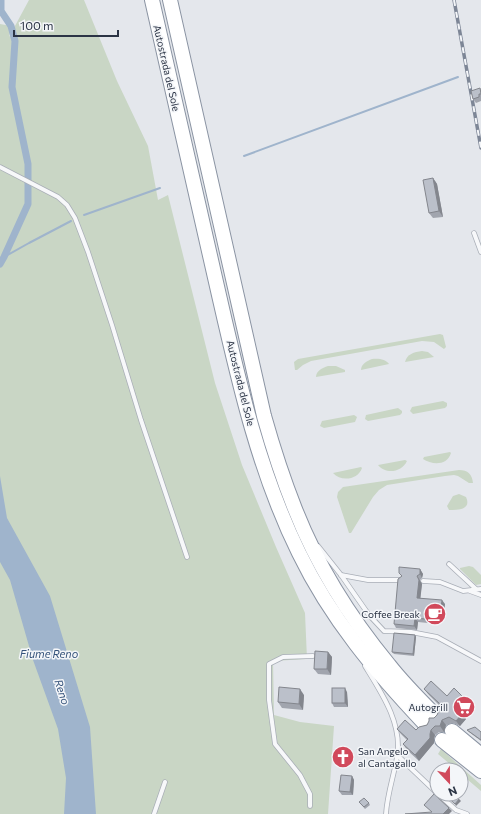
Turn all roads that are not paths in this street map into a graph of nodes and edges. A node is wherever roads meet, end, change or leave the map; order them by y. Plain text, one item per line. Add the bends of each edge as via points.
1 (145, 0) edge
2 (152, 0) edge
3 (170, 0) edge
4 (179, 0) edge
5 (168, 74) junction
6 (191, 91) junction
7 (0, 167) edge
8 (474, 233) dead end
9 (481, 252) edge
10 (302, 525) junction
11 (187, 557) dead end
12 (449, 564) dead end
13 (341, 575) junction
14 (401, 580) edge
15 (423, 581) dead end
16 (476, 589) junction
17 (481, 589) edge
18 (467, 590) junction
19 (481, 595) edge
20 (336, 617) junction
21 (313, 656) edge
22 (359, 656) dead end
23 (481, 661) edge
24 (363, 662) dead end
25 (481, 754) edge
26 (397, 755) junction
27 (481, 771) edge
28 (165, 782) dead end
29 (429, 785) edge
30 (448, 802) edge
31 (310, 806) dead end
32 (154, 814) edge
33 (386, 814) edge
34 (467, 814) edge

1 - 5 highway via 158,54
2 - 5 highway, Autostrada del Sole
3 - 6 highway, Autostrada del Sole
4 - 6 highway
5 - 20 highway, Autostrada del Sole via 227,329 263,466 279,511 299,554
6 - 10 highway, Autostrada del Sole via 264,416 277,461
7 - 11 lane via 58,197 72,212 82,233
8 - 9 lane
10 - 13 lane
10 - 20 highway, Autostrada del Sole via 344,604 430,719 376,670
12 - 16 lane
13 - 14 lane via 368,580
13 - 23 lane via 369,615 384,631 411,632 437,637
15 - 18 lane via 440,582
16 - 17 lane
16 - 18 lane
18 - 19 lane
20 - 22 lane
21 - 31 lane via 282,658 269,664 269,700 275,744 300,775 310,794
24 - 26 lane via 389,707 396,730
25 - 27 highway via 447,735
26 - 29 lane
26 - 33 lane
28 - 32 lane
30 - 34 lane via 456,810

